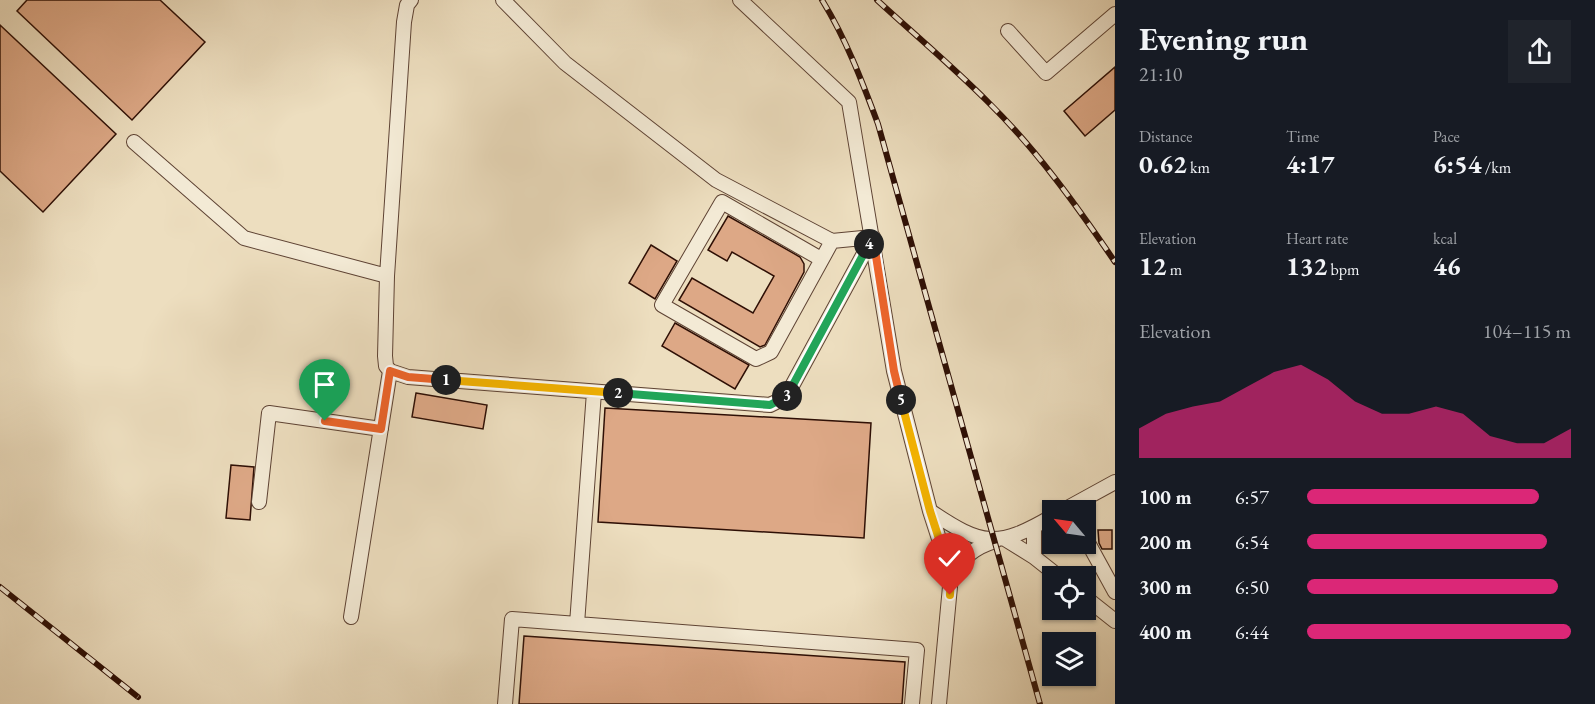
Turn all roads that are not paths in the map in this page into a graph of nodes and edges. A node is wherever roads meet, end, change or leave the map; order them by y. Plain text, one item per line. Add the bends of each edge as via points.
1 (411, 0) edge
2 (503, 0) edge
3 (740, 0) edge
4 (1115, 14) edge
5 (1008, 31) dead end
6 (134, 142) dead end
7 (873, 237) junction
8 (832, 240) junction
9 (821, 259) junction
10 (387, 276) junction
11 (390, 371) junction
12 (594, 392) junction
13 (381, 429) junction
14 (1115, 482) edge
15 (1083, 500) edge
16 (258, 502) dead end
17 (930, 511) junction
18 (1042, 523) edge
19 (1034, 528) junction
20 (1000, 540) junction
21 (1094, 554) edge
22 (1034, 557) junction
23 (1045, 566) edge
24 (951, 576) junction
25 (1115, 592) edge
26 (1096, 606) edge
27 (351, 617) dead end
28 (1115, 621) edge
29 (577, 624) junction
30 (505, 704) edge
31 (912, 704) edge
32 (939, 704) edge

1 - 10 street via 404,22
2 - 8 street via 565,63 716,180
3 - 7 street via 849,102
4 - 5 street via 1046,73
6 - 10 street via 244,238
7 - 8 street
7 - 12 street via 786,397 770,405
7 - 17 street via 894,371
8 - 9 street
9 - 9 street via 771,352 756,359 662,305 722,202
10 - 11 street via 385,356
11 - 12 street via 408,377
11 - 13 street
12 - 29 street
13 - 16 street via 269,413
13 - 27 street
14 - 15 street
17 - 20 street via 960,531
17 - 24 street
18 - 19 street
19 - 20 street
19 - 22 street
20 - 22 street
20 - 24 street via 979,546
21 - 25 street
22 - 23 street
24 - 32 street
26 - 28 street
29 - 30 street via 512,620
29 - 31 street via 916,650

